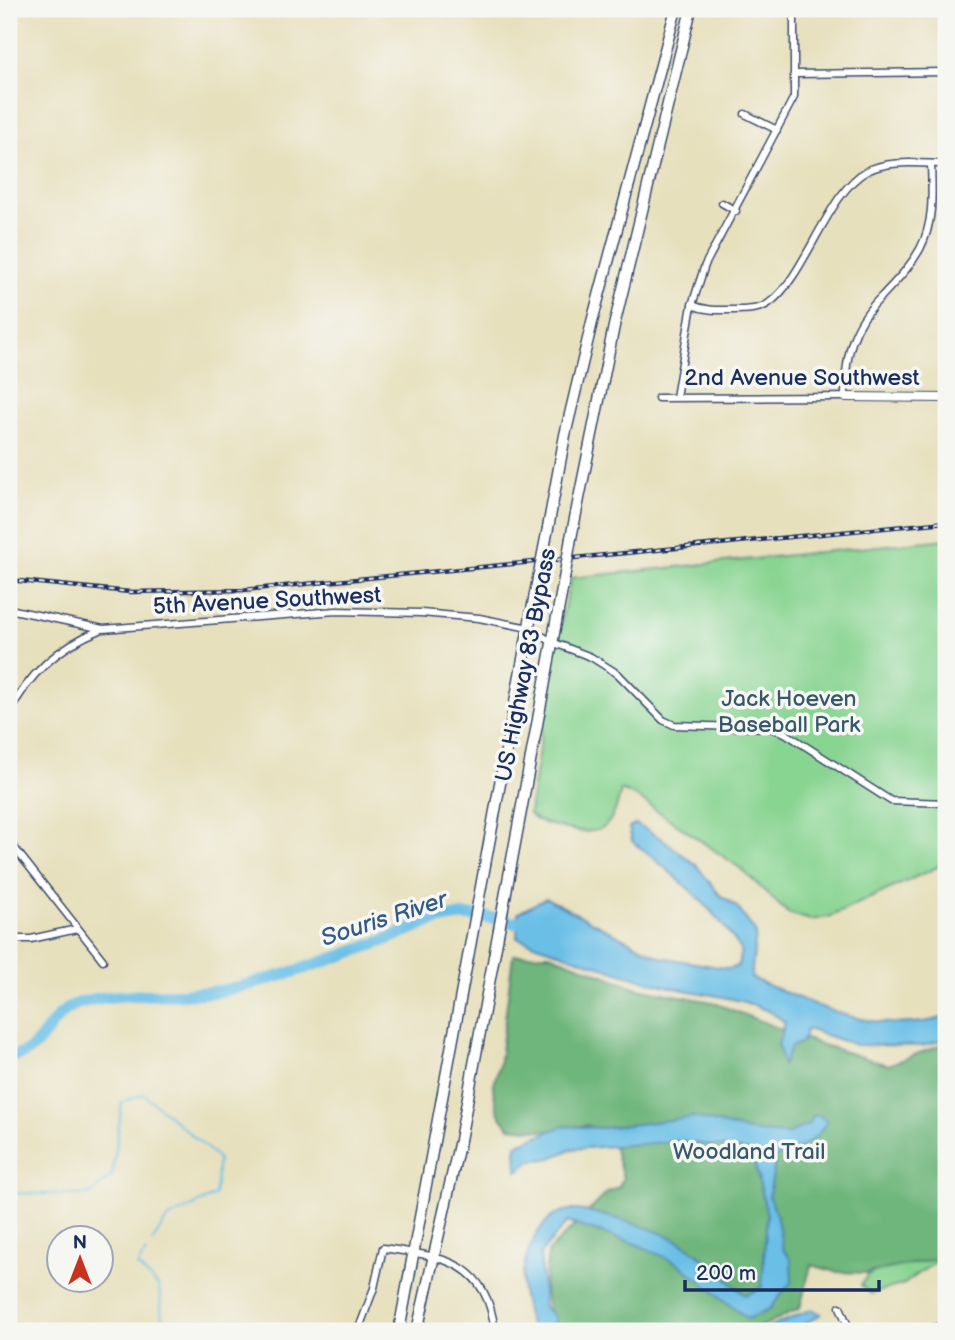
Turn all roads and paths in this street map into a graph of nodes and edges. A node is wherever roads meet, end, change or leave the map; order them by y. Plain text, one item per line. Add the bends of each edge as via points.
1 (668, 9) edge
2 (676, 9) edge
3 (691, 9) edge
4 (794, 9) edge
5 (661, 65) junction
6 (946, 72) edge
7 (795, 74) junction
8 (745, 114) dead end
9 (776, 131) junction
10 (931, 164) junction
11 (946, 164) edge
12 (722, 203) dead end
13 (736, 211) junction
14 (692, 305) junction
15 (676, 397) junction
16 (845, 397) junction
17 (658, 398) dead end
18 (946, 398) edge
19 (9, 609) edge
20 (529, 628) junction
21 (103, 629) junction
22 (552, 642) junction
23 (9, 714) edge
24 (946, 803) edge
25 (9, 841) edge
26 (77, 929) junction
27 (9, 939) edge
28 (103, 960) dead end
29 (414, 1253) junction
30 (435, 1258) junction
31 (840, 1307) dead end
32 (946, 1325) edge
33 (358, 1331) edge
34 (399, 1331) edge
35 (417, 1331) edge
36 (495, 1331) edge
37 (850, 1331) edge
38 (920, 1331) edge

1 - 5 highway
2 - 5 highway, US Highway 83 Bypass
3 - 22 highway, US Highway 83 Bypass, bridge via 614,326
4 - 7 street
5 - 20 highway, US Highway 83 Bypass, bridge via 565,435
6 - 7 street
7 - 9 street via 794,97
8 - 9 street
9 - 13 street
10 - 11 street
10 - 14 street via 899,163 867,171 846,189 769,304 705,311
10 - 16 street via 929,226 905,272 857,328 845,366
12 - 13 street
13 - 14 street via 705,265
14 - 15 street
15 - 16 street, 2nd Avenue Southwest
15 - 17 street, 2nd Avenue Southwest
16 - 18 street, 2nd Avenue Southwest
19 - 21 street, 5th Avenue Southwest
20 - 21 street, 5th Avenue Southwest via 453,614 336,611
20 - 22 street
20 - 29 highway, US Highway 83 Bypass
21 - 23 street via 82,637 45,663
22 - 24 street via 608,667 663,720 674,725 778,730 798,738 891,802
22 - 30 highway, US Highway 83 Bypass
25 - 26 street
26 - 27 street
26 - 28 street
29 - 30 street
29 - 33 street via 383,1248
29 - 34 highway
30 - 35 highway, US Highway 83 Bypass
30 - 36 street via 478,1280 490,1300
31 - 37 street
32 - 38 street

